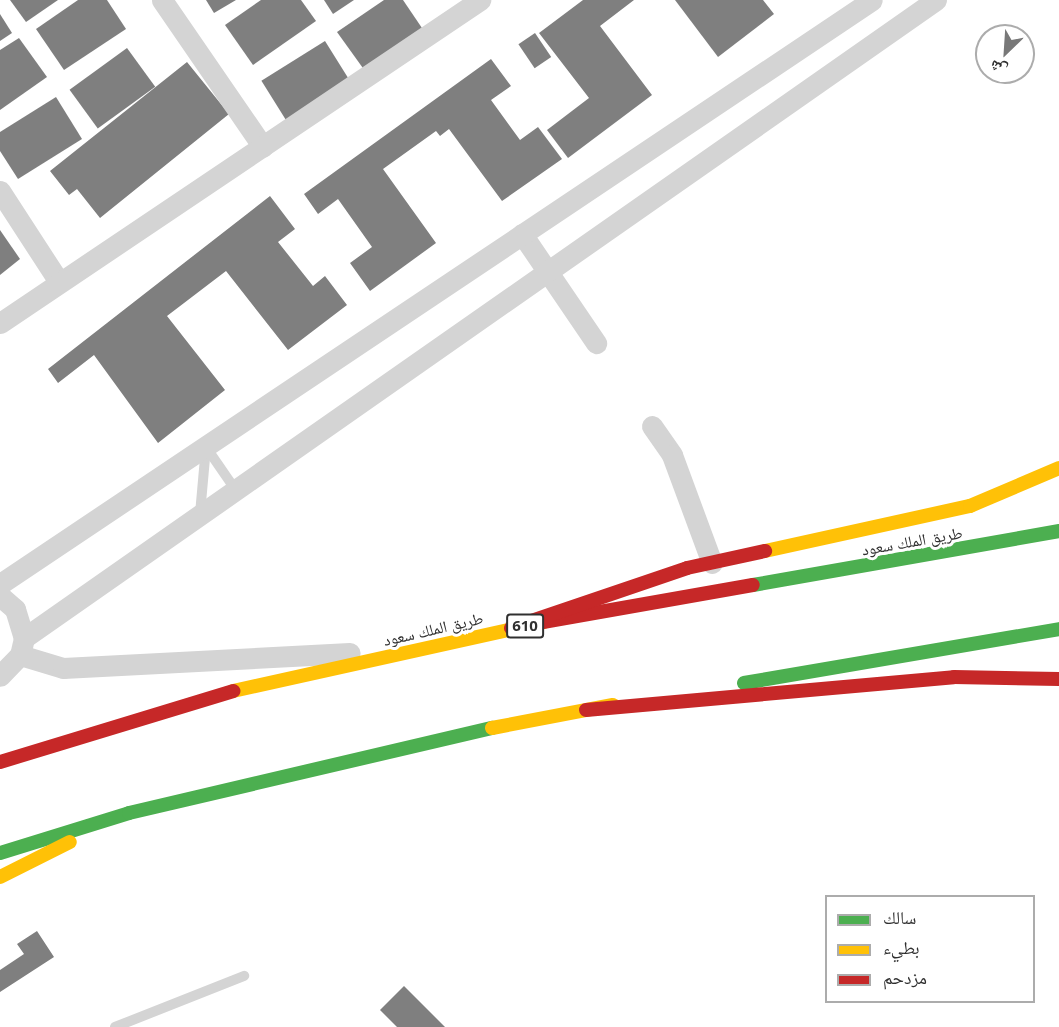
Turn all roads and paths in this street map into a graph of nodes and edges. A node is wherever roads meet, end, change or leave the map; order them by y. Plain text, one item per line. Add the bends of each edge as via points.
1 (162, 0) edge
2 (480, 0) edge
3 (872, 0) edge
4 (936, 0) edge
5 (262, 147) junction
6 (0, 191) edge
7 (522, 234) junction
8 (545, 270) junction
9 (59, 282) junction
10 (0, 323) edge
11 (596, 343) dead end
12 (652, 426) dead end
13 (1059, 468) edge
14 (235, 489) junction
15 (200, 514) junction
16 (1059, 531) edge
17 (712, 562) junction
18 (0, 584) edge
19 (0, 596) edge
20 (512, 628) junction
21 (1059, 629) edge
22 (22, 646) junction
23 (420, 649) junction
24 (0, 676) edge
25 (1059, 679) edge
26 (586, 710) junction
27 (0, 762) edge
28 (129, 813) junction
29 (0, 853) edge
30 (0, 877) edge
31 (244, 976) dead end
32 (115, 1027) edge

1 - 5 street
2 - 5 street
3 - 7 street
4 - 8 street
5 - 9 street
6 - 9 street
7 - 8 street
7 - 18 street
8 - 11 street
8 - 14 street
9 - 10 street
12 - 17 street via 672,455
13 - 17 main road via 970,506
14 - 15 street
14 - 15 lane via 206,447
15 - 22 street
16 - 20 main road, طريق الملك سعود / 610
17 - 20 main road
19 - 22 street via 15,609
20 - 23 main road, طريق الملك سعود / 610
21 - 26 main road
22 - 23 street via 63,668
22 - 24 street
23 - 27 main road, طريق الملك سعود / 610 via 225,693
25 - 26 main road via 954,677
26 - 28 main road via 434,739
28 - 29 main road
28 - 30 main road
31 - 32 lane

